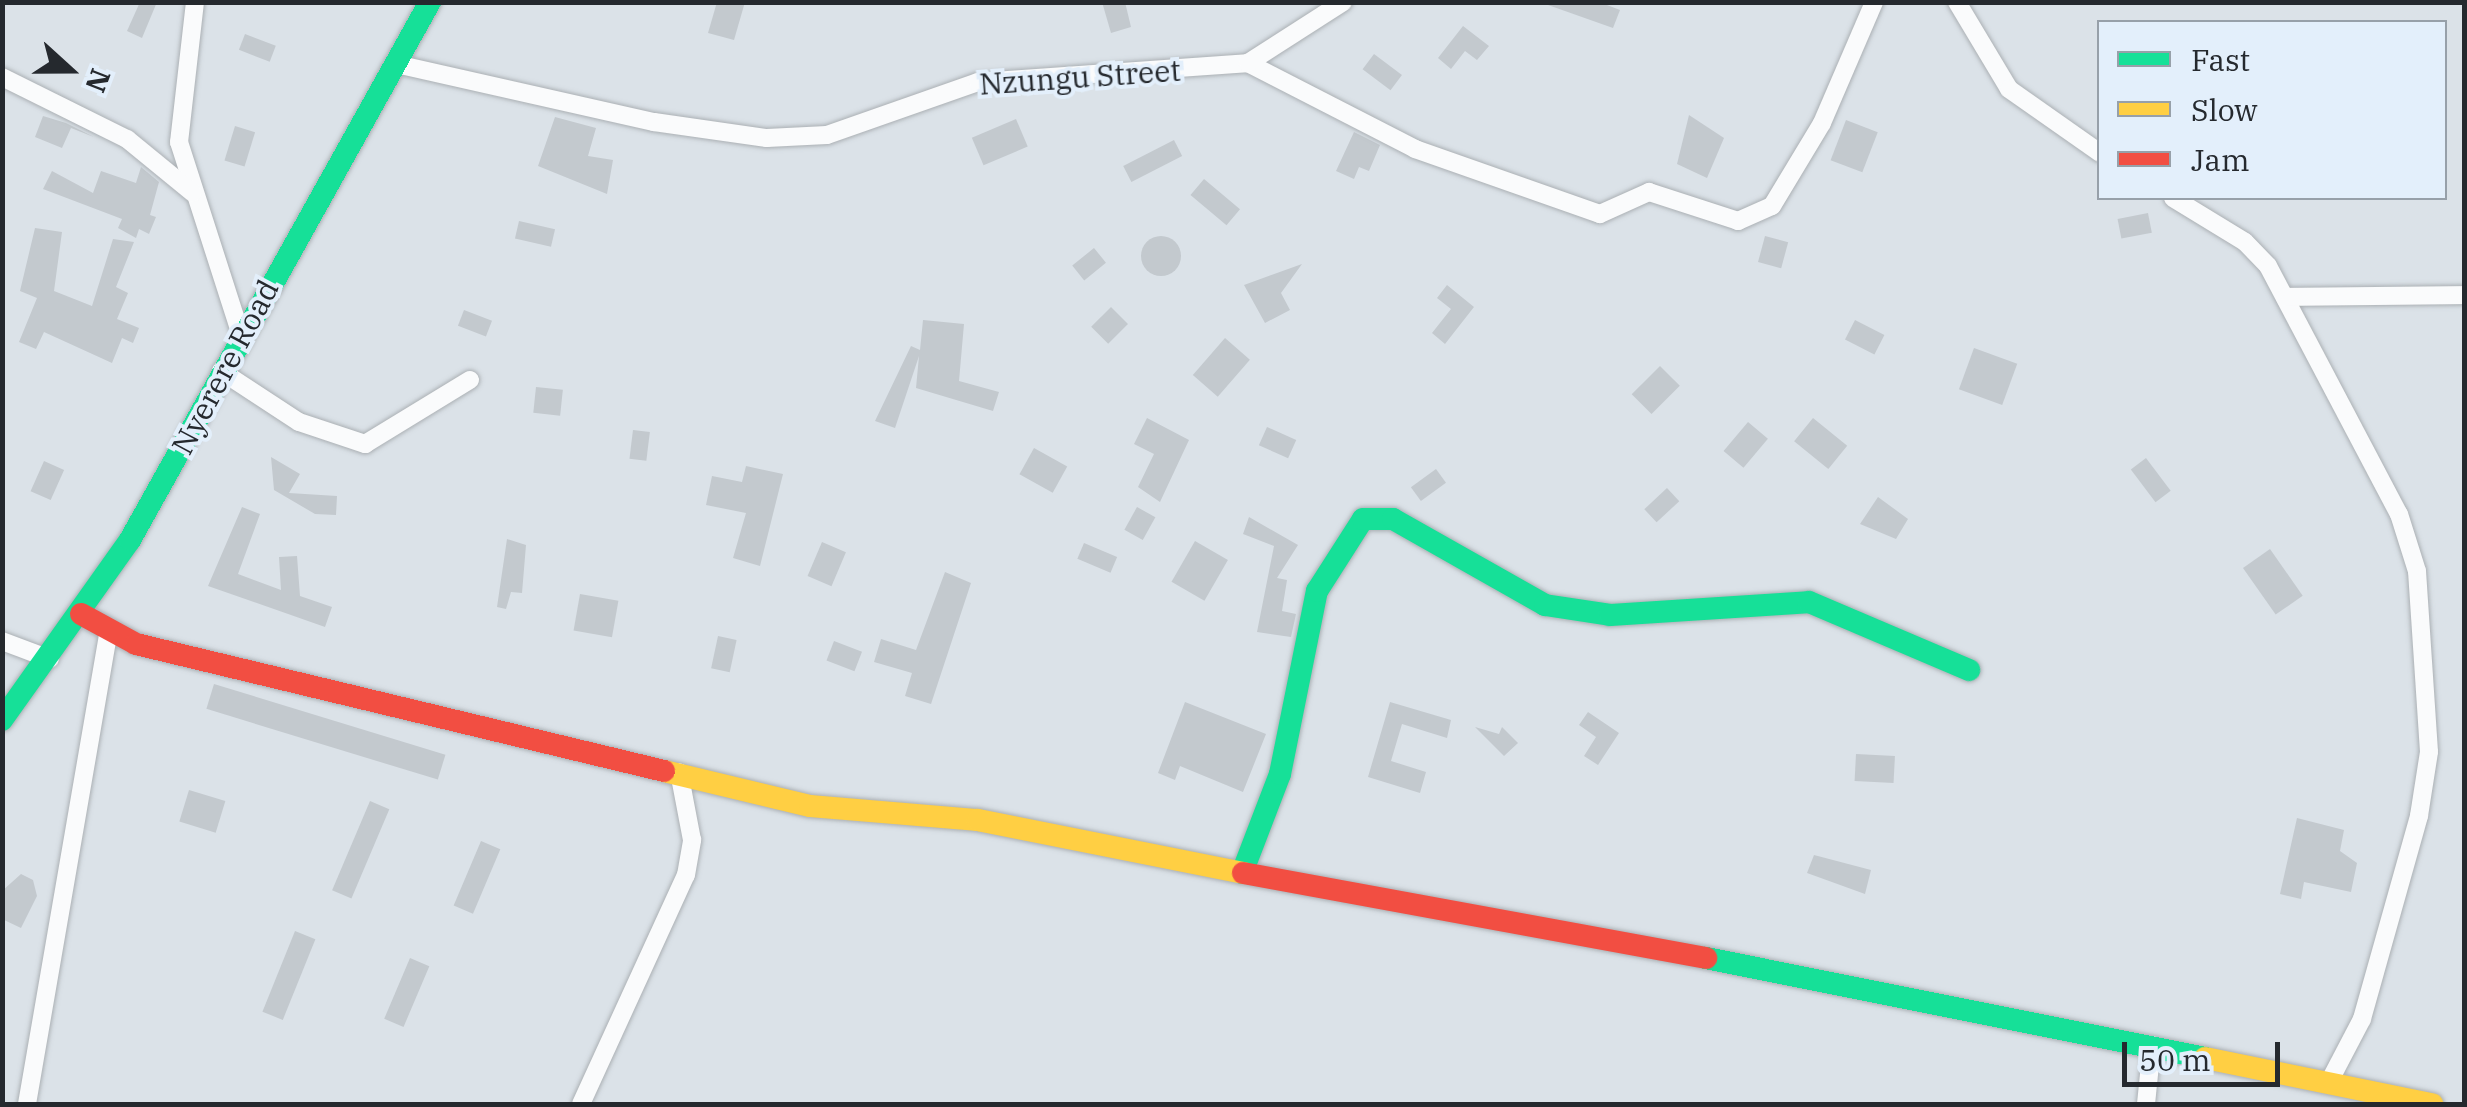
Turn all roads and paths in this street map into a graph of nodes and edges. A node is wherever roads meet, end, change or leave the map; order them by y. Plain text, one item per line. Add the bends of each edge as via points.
1 (195, 2) edge
2 (430, 2) edge
3 (1343, 2) edge
4 (1874, 2) edge
5 (1957, 2) edge
6 (1248, 63) junction
7 (396, 64) junction
8 (2, 77) edge
9 (2097, 151) edge
10 (192, 192) junction
11 (2176, 200) edge
12 (2464, 295) edge
13 (2286, 297) junction
14 (241, 335) junction
15 (221, 371) junction
16 (470, 380) dead end
17 (81, 614) junction
18 (109, 632) junction
19 (2, 641) edge
20 (50, 659) junction
21 (1969, 670) dead end
22 (2, 720) edge
23 (680, 772) junction
24 (1242, 872) junction
25 (2152, 1045) junction
26 (2328, 1084) junction
27 (28, 1104) edge
28 (580, 1104) edge
29 (2146, 1104) edge
30 (2432, 1104) edge

1 - 10 street via 180,142
2 - 7 street, Nyerere Road
3 - 6 street, Nzungu Street
4 - 6 street via 1822,123 1772,206 1738,221 1649,192 1600,214 1414,149
5 - 9 street via 2009,90
6 - 7 street, Nzungu Street via 978,82 827,135 766,138 654,122
7 - 14 street, Nyerere Road
8 - 10 street via 127,139
10 - 14 street
11 - 13 street via 2245,242
12 - 13 street
13 - 26 street via 2399,514 2427,644 2429,752 2418,816 2362,1018
14 - 15 street, Nyerere Road
15 - 16 street via 298,422 366,444
15 - 17 street, Nyerere Road
17 - 18 street
17 - 20 street, Nyerere Road
18 - 23 street via 460,727
18 - 27 street
19 - 20 street
20 - 22 street, Nyerere Road
21 - 24 street via 1809,602 1610,615 1544,605 1393,519 1363,519 1317,591 1280,774
23 - 24 street via 810,806 978,820
23 - 28 street via 692,840 686,875
24 - 25 street
25 - 26 street
25 - 29 street
26 - 30 street

